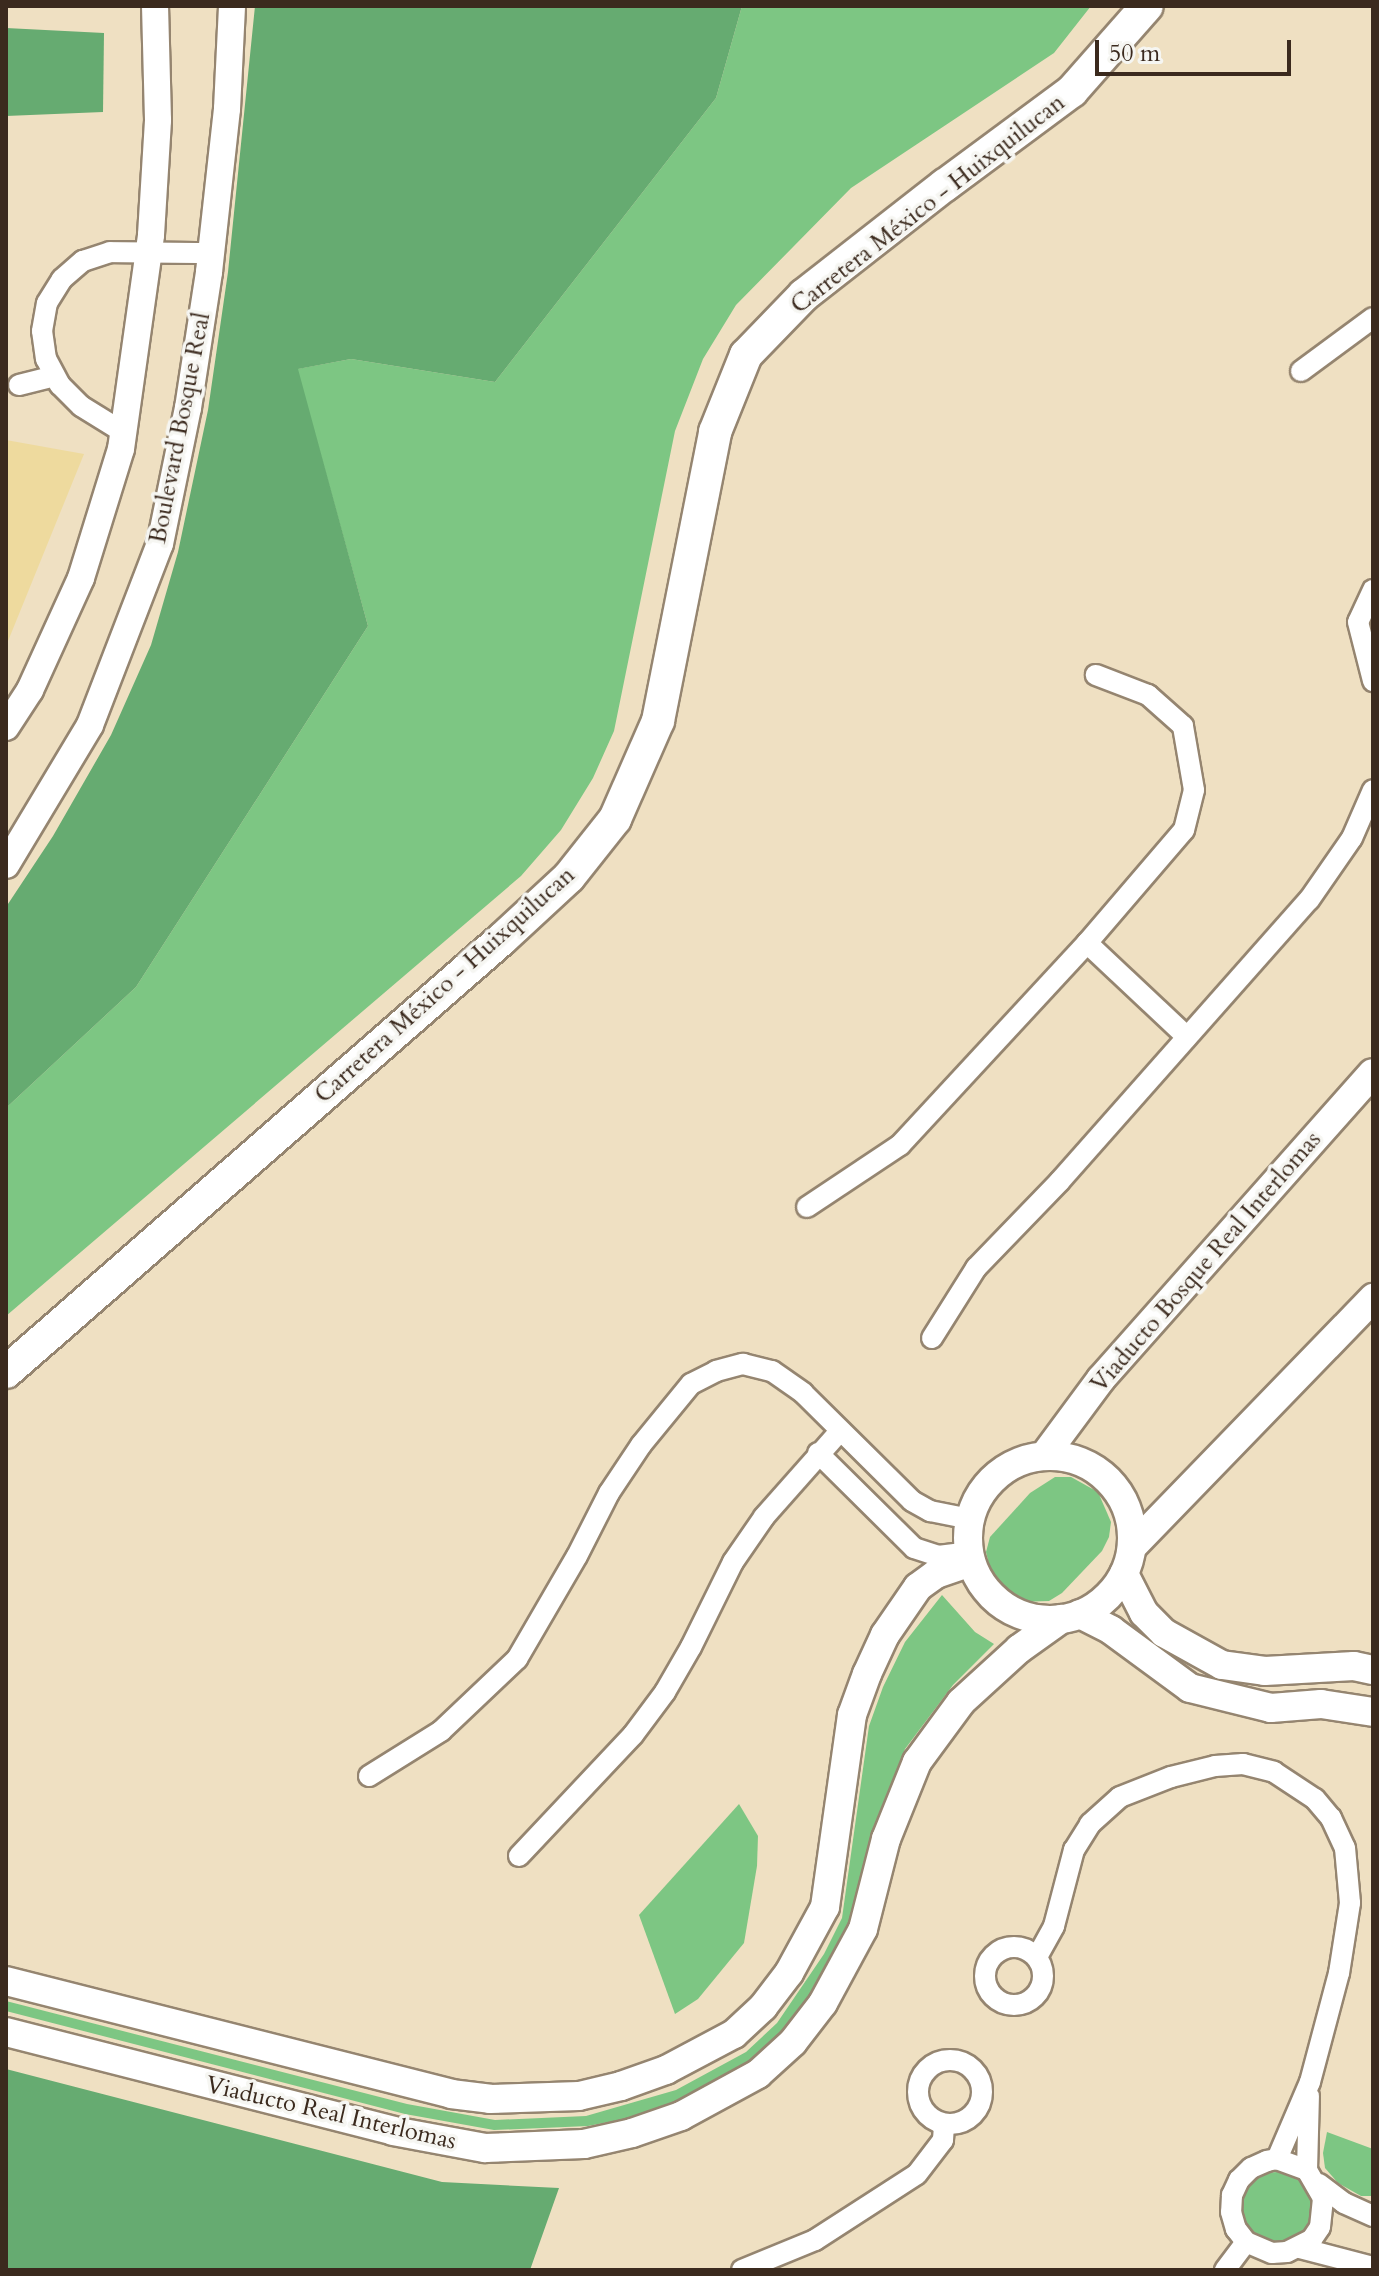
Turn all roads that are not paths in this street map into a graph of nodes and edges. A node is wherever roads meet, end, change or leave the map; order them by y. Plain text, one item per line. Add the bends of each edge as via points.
1 (155, 6) edge
2 (232, 6) edge
3 (1147, 6) edge
4 (149, 251) junction
5 (211, 253) junction
6 (1373, 318) edge
7 (1301, 371) dead end
8 (55, 376) junction
9 (19, 385) dead end
10 (123, 432) junction
11 (1373, 590) edge
12 (1096, 675) dead end
13 (1373, 681) edge
14 (6, 727) edge
15 (1373, 790) edge
16 (6, 865) edge
17 (1087, 943) junction
18 (1187, 1037) junction
19 (1373, 1073) edge
20 (807, 1207) dead end
21 (1373, 1298) edge
22 (932, 1338) dead end
23 (6, 1372) edge
24 (840, 1431) junction
25 (818, 1453) junction
26 (1044, 1456) junction
27 (970, 1519) junction
28 (970, 1557) junction
29 (1128, 1561) junction
30 (1070, 1617) junction
31 (1373, 1670) edge
32 (1373, 1712) edge
33 (369, 1776) dead end
34 (519, 1856) dead end
35 (1037, 1957) dead end
36 (6, 1981) edge
37 (6, 2032) edge
38 (1310, 2082) junction
39 (944, 2124) dead end
40 (1277, 2159) junction
41 (1313, 2177) junction
42 (1373, 2216) edge
43 (1246, 2242) junction
44 (1300, 2248) junction
45 (1373, 2267) edge
46 (742, 2270) edge
47 (1225, 2270) edge

1 - 4 street via 158,120
2 - 5 street, Boulevard Bosque Real
3 - 23 main road, Carretera México - Huixquilucan via 1072,91 804,295 746,355 715,432 658,721 615,819 569,877
4 - 5 street
4 - 8 street via 110,252 83,261 62,279 47,303 42,331
4 - 10 street
5 - 16 street, Boulevard Bosque Real via 188,408 160,544 90,725
6 - 7 street
8 - 9 street
8 - 10 street via 81,406
10 - 14 street via 81,578 30,690
11 - 13 street via 1358,622
12 - 17 street via 1148,695 1183,726 1194,790 1184,830
15 - 18 street via 1352,838 1309,900
17 - 18 street
17 - 20 street via 900,1145
18 - 22 street via 976,1268
19 - 26 main road, Viaducto Bosque Real Interlomas via 1101,1379
21 - 29 main road
24 - 25 street
24 - 27 street via 912,1501 930,1511
24 - 33 street via 803,1393 772,1371 743,1364 691,1384 609,1493 517,1659 441,1731
25 - 28 street via 914,1548 938,1556
25 - 34 street via 733,1562 691,1647 641,1724
26 - 27 main road via 1012,1465 994,1477
26 - 29 main road via 1080,1461 1110,1481 1128,1511
27 - 28 main road
28 - 30 main road via 987,1591 1005,1607 1028,1617
28 - 36 main road, Viaducto Real Interlomas via 918,1587 885,1635 867,1674 852,1715 825,1907 789,1973 734,2034 666,2070 579,2096 504,2100 451,2094
29 - 30 main road via 1101,1602
29 - 31 main road via 1144,1613 1164,1633 1222,1665 1265,1671 1354,1666
30 - 32 main road via 1111,1630 1190,1688 1271,1708 1321,1704
30 - 37 main road, Viaducto Real Interlomas via 1019,1649 961,1702 917,1762 886,1839 863,1929 816,2013 758,2074 681,2116 584,2144 485,2148 405,2134
35 - 38 street via 1054,1926 1074,1850 1090,1824 1120,1797 1215,1766 1243,1764 1274,1772 1315,1799 1331,1818 1350,1873 1339,1973
38 - 40 street
38 - 41 street
39 - 46 street via 943,2140 917,2174 815,2240
40 - 41 street
40 - 43 street via 1251,2168 1232,2195 1236,2229
41 - 42 street via 1344,2203
41 - 44 street via 1324,2213 1312,2239
43 - 44 street via 1272,2253
43 - 47 street
44 - 45 street

